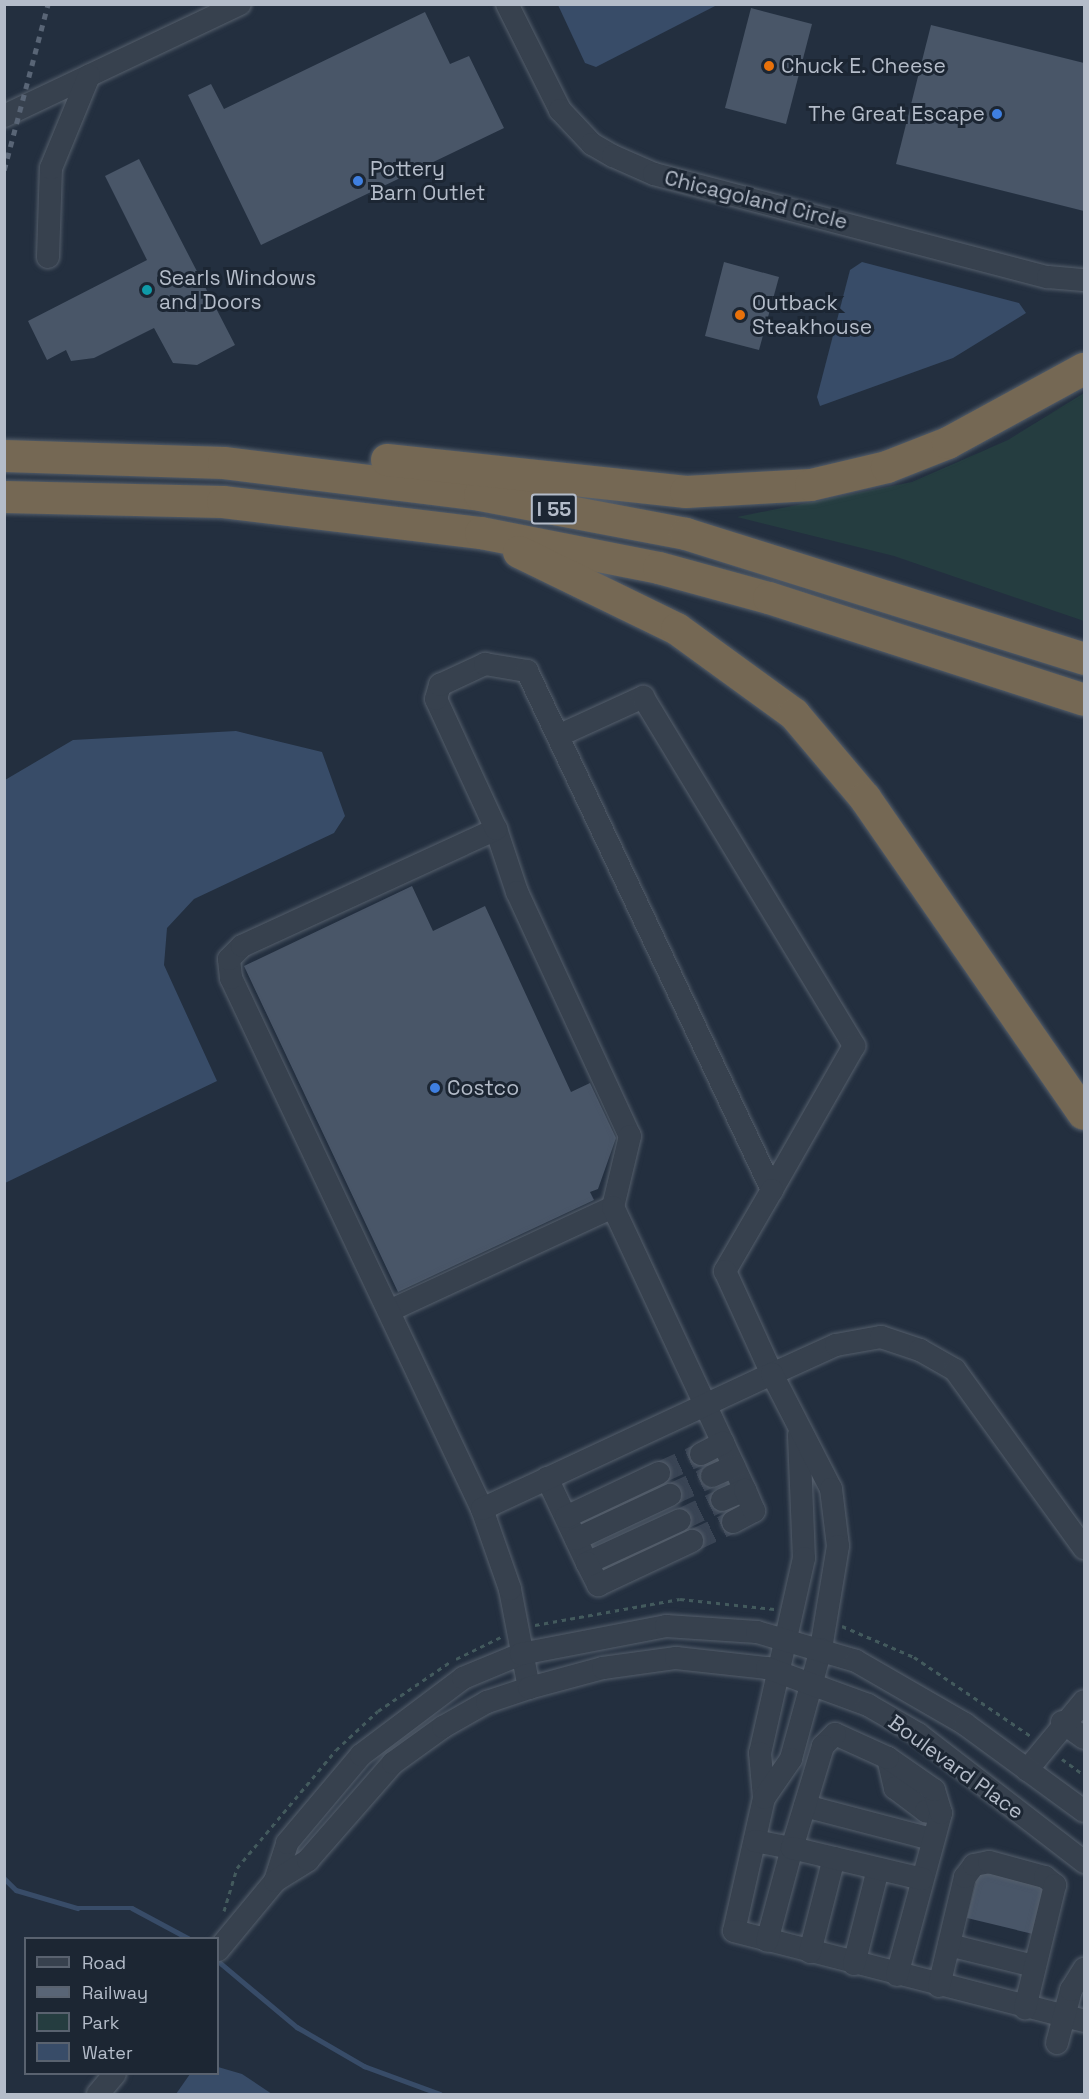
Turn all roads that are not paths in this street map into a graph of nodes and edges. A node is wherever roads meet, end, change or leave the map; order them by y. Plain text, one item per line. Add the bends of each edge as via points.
1 (240, 4) edge
2 (507, 4) edge
3 (89, 76) junction
4 (4, 116) edge
5 (48, 257) dead end
6 (1084, 280) edge
7 (1084, 369) edge
8 (4, 456) edge
9 (224, 463) junction
10 (4, 497) edge
11 (481, 533) junction
12 (1084, 659) edge
13 (1084, 700) edge
14 (558, 736) junction
15 (496, 829) junction
16 (1084, 1114) edge
17 (772, 1190) junction
18 (613, 1207) junction
19 (389, 1311) junction
20 (772, 1374) junction
21 (705, 1405) junction
22 (798, 1431) junction
23 (723, 1443) junction
24 (701, 1454) tunnel mouth
25 (734, 1466) junction
26 (659, 1473) tunnel mouth
27 (712, 1476) tunnel mouth
28 (547, 1478) junction
29 (745, 1490) junction
30 (670, 1496) tunnel mouth
31 (722, 1500) tunnel mouth
32 (482, 1509) junction
33 (566, 1516) junction
34 (680, 1520) tunnel mouth
35 (733, 1522) tunnel mouth
36 (576, 1539) junction
37 (692, 1541) tunnel mouth
38 (1084, 1548) edge
39 (587, 1563) junction
40 (787, 1639) junction
41 (821, 1650) junction
42 (521, 1654) junction
43 (779, 1672) junction
44 (812, 1684) junction
45 (529, 1688) junction
46 (1084, 1701) edge
47 (1062, 1722) junction
48 (1084, 1738) edge
49 (1027, 1770) junction
50 (764, 1798) junction
51 (804, 1806) junction
52 (1084, 1811) edge
53 (932, 1839) junction
54 (755, 1841) junction
55 (792, 1848) junction
56 (834, 1858) junction
57 (1084, 1862) edge
58 (878, 1869) junction
59 (922, 1879) junction
60 (275, 1881) junction
61 (221, 1937) edge
62 (767, 1941) junction
63 (949, 1945) junction
64 (810, 1952) junction
65 (855, 1964) junction
66 (1034, 1966) junction
67 (1084, 1969) edge
68 (897, 1975) junction
69 (939, 1986) junction
70 (1025, 2008) junction
71 (1074, 2019) edge
72 (1057, 2043) dead end
73 (113, 2075) edge
74 (98, 2094) edge

1 - 3 street
2 - 6 street, Chicagoland Circle via 560,110 592,144 621,160 1048,277
3 - 4 street
3 - 5 street via 51,168
7 - 9 highway via 948,443 887,467 752,492 686,492 371,459 286,455
8 - 9 highway, I 55
9 - 12 highway, I 55 via 480,495 686,534
10 - 11 highway, I 55 via 223,502
11 - 13 highway, I 55 via 659,568 769,598
11 - 16 highway via 677,628 794,714 865,798
14 - 15 street via 527,671 485,664 440,685 436,699
14 - 17 street
14 - 17 street via 643,698 854,1046
15 - 18 street via 516,892 630,1136
15 - 19 street via 242,946 229,959 231,978
17 - 20 street via 725,1271
18 - 19 street
18 - 21 street
19 - 32 street
20 - 21 street
20 - 22 street
20 - 38 street via 836,1346 880,1336 920,1350 955,1370
21 - 23 street
21 - 28 street
22 - 40 street via 804,1558
22 - 41 street via 831,1489 836,1512 836,1583
23 - 24 street
23 - 25 street
25 - 27 street
25 - 29 street
26 - 33 street
28 - 32 street
28 - 33 street
29 - 31 street
29 - 35 street via 754,1511
30 - 36 street
32 - 42 street via 510,1589
33 - 36 street
34 - 39 street
36 - 39 street
37 - 39 street via 598,1585
40 - 41 street, Boulevard Place
40 - 42 street, Boulevard Place via 702,1625 666,1626
40 - 43 street
41 - 44 street
41 - 49 street, Boulevard Place via 910,1688
42 - 45 street
42 - 60 street, Boulevard Place via 463,1678 362,1755 287,1843
43 - 44 street, Boulevard Place
43 - 45 street, Boulevard Place via 676,1658 603,1668
43 - 50 street via 760,1753
44 - 50 street via 791,1759
44 - 57 street, Boulevard Place via 868,1705 918,1734
45 - 60 street, Boulevard Place via 487,1702 393,1763 308,1860
46 - 47 street
47 - 48 street
47 - 49 street
49 - 52 street, Boulevard Place
50 - 54 street
51 - 53 street
51 - 53 street via 823,1746 835,1734 888,1758 934,1790 941,1812
51 - 55 street
53 - 59 street
54 - 55 street
54 - 62 street via 734,1931
55 - 56 street
55 - 62 street
56 - 58 street
56 - 64 street
58 - 59 street
58 - 65 street
59 - 68 street
60 - 61 street
62 - 64 street
63 - 66 street
63 - 66 street via 968,1872 989,1862 1045,1877 1055,1885 1041,1959
63 - 69 street
64 - 65 street
65 - 68 street
66 - 70 street
67 - 71 street
68 - 69 street
69 - 70 street
70 - 71 street
71 - 72 street
73 - 74 street

